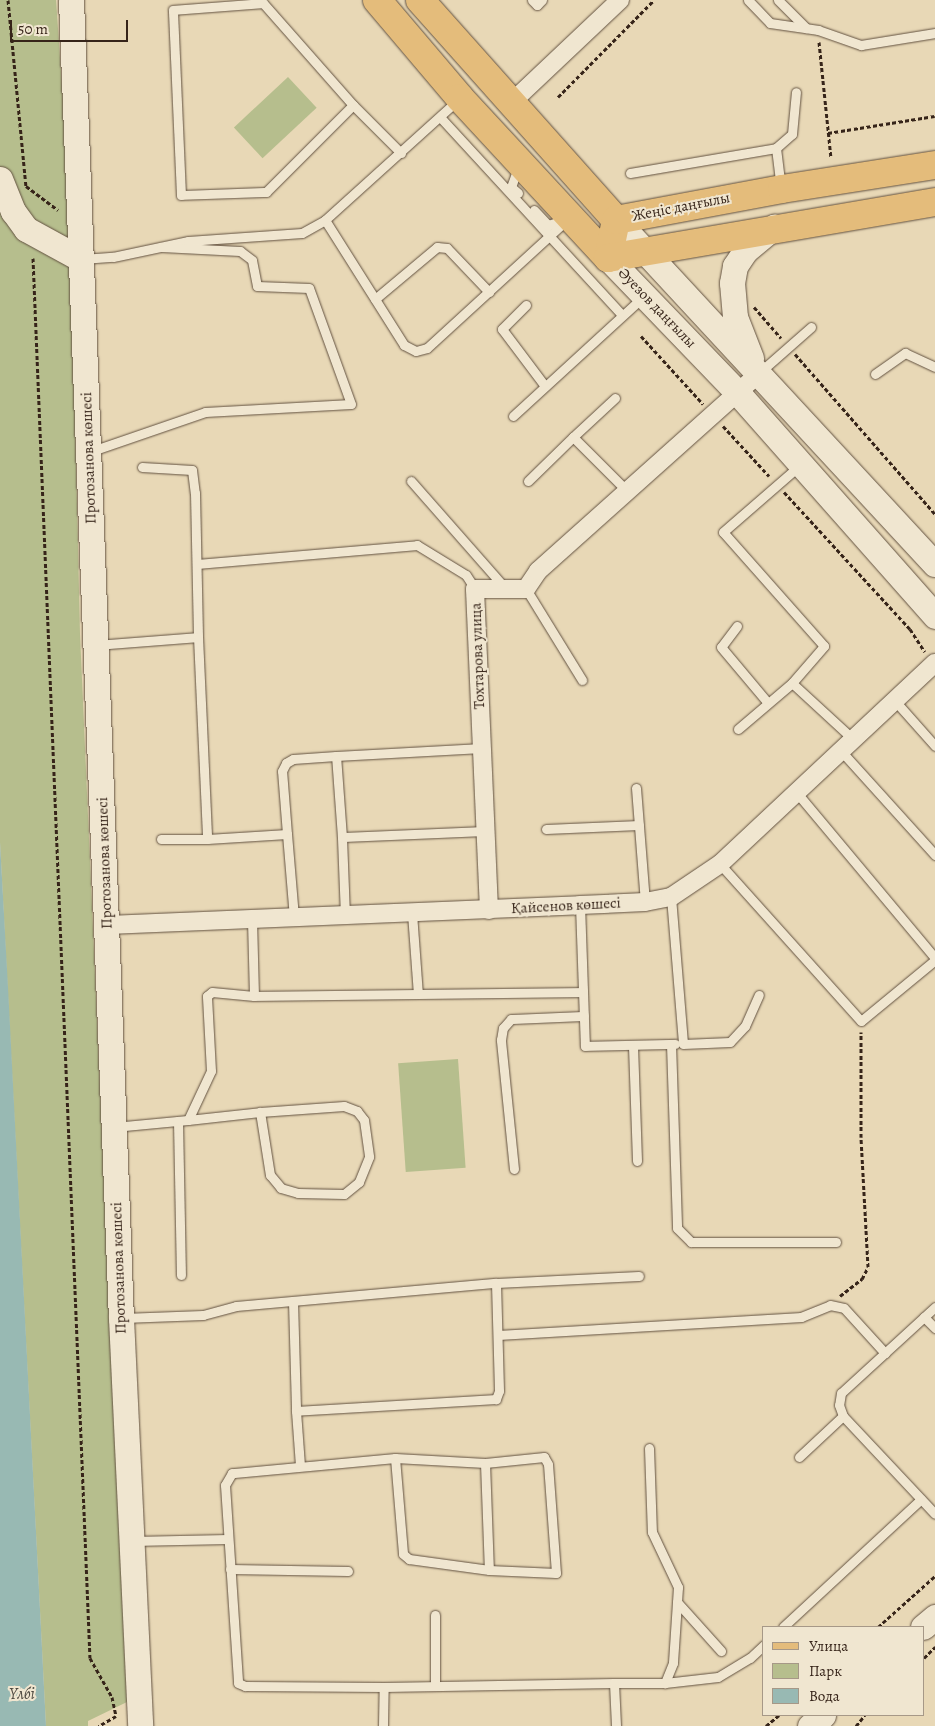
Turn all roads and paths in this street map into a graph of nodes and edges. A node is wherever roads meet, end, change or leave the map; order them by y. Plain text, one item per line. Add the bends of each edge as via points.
1 (8, 0) edge
2 (71, 0) edge
3 (377, 0) edge
4 (420, 0) edge
5 (532, 0) edge
6 (542, 0) edge
7 (620, 0) edge
8 (654, 0) edge
9 (748, 0) edge
10 (778, 0) edge
11 (806, 29) junction
12 (818, 30) junction
13 (935, 33) edge
14 (796, 92) dead end
15 (558, 97) dead end
16 (460, 98) junction
17 (511, 103) junction
18 (353, 105) junction
19 (935, 116) edge
20 (440, 117) junction
21 (828, 133) junction
22 (776, 148) junction
23 (401, 153) junction
24 (831, 158) dead end
25 (935, 165) edge
26 (630, 174) dead end
27 (0, 179) edge
28 (782, 189) junction
29 (935, 202) edge
30 (58, 210) dead end
31 (570, 217) junction
32 (324, 220) junction
33 (616, 220) junction
34 (774, 227) junction
35 (550, 236) junction
36 (162, 247) junction
37 (644, 251) junction
38 (33, 258) dead end
39 (608, 258) junction
40 (81, 259) junction
41 (732, 283) junction
42 (489, 292) junction
43 (645, 295) junction
44 (375, 298) junction
45 (526, 304) dead end
46 (622, 315) junction
47 (811, 327) dead end
48 (642, 336) dead end
49 (789, 347) junction
50 (935, 367) edge
51 (758, 374) junction
52 (875, 374) dead end
53 (546, 386) junction
54 (737, 392) junction
55 (615, 398) dead end
56 (712, 415) junction
57 (513, 416) dead end
58 (809, 428) junction
59 (574, 437) junction
60 (89, 452) junction
61 (793, 457) junction
62 (142, 467) dead end
63 (410, 481) dead end
64 (528, 481) dead end
65 (777, 485) junction
66 (626, 490) junction
67 (935, 514) edge
68 (197, 564) junction
69 (935, 564) edge
70 (526, 588) junction
71 (475, 589) junction
72 (506, 589) junction
73 (935, 616) edge
74 (738, 626) dead end
75 (198, 637) junction
76 (97, 645) junction
77 (934, 664) edge
78 (582, 680) dead end
79 (792, 683) junction
80 (896, 702) junction
81 (768, 703) junction
82 (738, 728) dead end
83 (848, 746) junction
84 (935, 746) edge
85 (482, 748) junction
86 (336, 756) junction
87 (636, 788) dead end
88 (797, 792) junction
89 (639, 825) junction
90 (546, 828) dead end
91 (486, 831) junction
92 (287, 834) junction
93 (342, 837) junction
94 (160, 839) dead end
95 (207, 839) junction
96 (935, 855) edge
97 (720, 864) junction
98 (671, 897) junction
99 (645, 902) junction
100 (580, 905) junction
101 (489, 910) junction
102 (412, 913) junction
103 (345, 916) junction
104 (294, 918) junction
105 (252, 920) junction
106 (108, 925) junction
107 (935, 959) edge
108 (583, 992) junction
109 (418, 994) junction
110 (759, 995) dead end
111 (254, 996) junction
112 (584, 1016) junction
113 (861, 1021) junction
114 (671, 1044) junction
115 (683, 1044) junction
116 (633, 1046) junction
117 (260, 1112) junction
118 (188, 1120) junction
119 (178, 1121) junction
120 (114, 1127) junction
121 (637, 1161) dead end
122 (514, 1169) dead end
123 (836, 1242) dead end
124 (181, 1275) dead end
125 (639, 1276) dead end
126 (496, 1283) junction
127 (293, 1301) junction
128 (830, 1305) junction
129 (935, 1307) edge
130 (924, 1317) junction
131 (121, 1318) junction
132 (935, 1328) edge
133 (498, 1335) junction
134 (885, 1353) junction
135 (296, 1411) junction
136 (843, 1416) junction
137 (648, 1448) dead end
138 (799, 1456) dead end
139 (395, 1458) junction
140 (484, 1462) junction
141 (300, 1465) junction
142 (921, 1499) junction
143 (935, 1514) edge
144 (228, 1539) junction
145 (132, 1541) junction
146 (230, 1569) junction
147 (489, 1570) junction
148 (348, 1571) dead end
149 (935, 1576) edge
150 (677, 1602) junction
151 (435, 1615) dead end
152 (935, 1617) edge
153 (784, 1626) edge
154 (879, 1626) edge
155 (925, 1626) edge
156 (762, 1647) edge
157 (935, 1648) edge
158 (720, 1651) dead end
159 (925, 1657) edge
160 (614, 1683) junction
161 (665, 1683) junction
162 (435, 1686) junction
163 (384, 1687) junction
164 (778, 1716) edge
165 (822, 1716) edge
166 (864, 1716) edge
167 (99, 1726) edge
168 (140, 1726) edge
169 (384, 1726) edge
170 (616, 1726) edge
171 (766, 1726) edge
172 (810, 1726) edge
173 (856, 1726) edge

1 - 30 path via 26,186
2 - 40 main road, Протозанова көшесі
3 - 16 main road, Әуезов даңғылы
4 - 17 main road, Әуезов даңғылы
5 - 6 lane via 537,5
7 - 17 street
8 - 15 path
9 - 11 lane via 770,23
10 - 11 lane
11 - 12 lane
12 - 13 lane via 861,45
12 - 21 path
14 - 22 lane via 792,134
16 - 20 lane
16 - 31 main road, Әуезов даңғылы
17 - 33 main road, Әуезов даңғылы
18 - 18 lane via 263,3 173,10 181,195 266,192
18 - 23 lane
19 - 21 path
20 - 23 lane
20 - 35 lane
21 - 24 path
22 - 26 lane
22 - 28 lane
23 - 32 lane
25 - 28 main road, Жеңіс даңғылы
27 - 40 main road via 13,211 26,229
28 - 33 main road, Жеңіс даңғылы
29 - 34 main road
31 - 35 lane
31 - 39 main road, Әуезов даңғылы
32 - 36 lane via 302,233
32 - 44 lane
33 - 37 main road, Әуезов даңғылы
33 - 39 main road, Жеңіс даңғылы
34 - 37 main road
34 - 41 main road via 745,251 735,266
35 - 42 lane
35 - 46 lane
36 - 40 lane via 113,257
36 - 60 lane via 240,252 252,260 257,286 309,288 351,404 205,412
37 - 39 main road
37 - 51 main road, Әуезов даңғылы
38 - 167 path via 90,1658 112,1697 116,1716
39 - 43 main road, Әуезов даңғылы
40 - 60 main road, Протозанова көшесі
41 - 49 path
41 - 51 main road via 735,317
42 - 44 lane via 447,248 438,247
42 - 44 lane via 427,348 416,352 404,345
43 - 46 lane
43 - 54 main road, Әуезов даңғылы
45 - 53 lane via 502,329
46 - 53 lane
47 - 49 lane
48 - 56 path
49 - 51 lane
49 - 67 path
50 - 52 lane via 905,353
51 - 54 street
51 - 58 main road, Әуезов даңғылы
53 - 57 lane
54 - 56 street
54 - 61 main road, Әуезов даңғылы
55 - 59 lane
56 - 65 path
56 - 66 street
58 - 61 main road
58 - 69 main road, Әуезов даңғылы
59 - 64 lane
59 - 66 lane
60 - 76 main road, Протозанова көшесі
61 - 65 lane
61 - 73 main road, Әуезов даңғылы
62 - 68 lane via 192,470
63 - 72 lane
65 - 77 path via 910,628
65 - 79 lane via 722,532 824,646
66 - 70 street via 538,570
68 - 71 lane via 417,545 466,576
68 - 75 lane
70 - 72 street, Тохтарова улица
70 - 78 lane
71 - 72 street, Тохтарова улица
71 - 85 street, Тохтарова улица
74 - 81 lane via 721,647
75 - 76 lane
75 - 95 lane
76 - 106 main road, Протозанова көшесі
77 - 80 street, Қайсенов көшесі
79 - 81 lane
79 - 83 lane
80 - 83 street, Қайсенов көшесі
80 - 84 lane
81 - 82 lane
83 - 88 street, Қайсенов көшесі
83 - 96 lane
85 - 86 lane
85 - 91 street, Тохтарова улица
86 - 92 lane via 293,758 286,763 282,771
86 - 93 lane
87 - 89 lane
88 - 97 street, Қайсенов көшесі
88 - 107 lane
89 - 90 lane
89 - 99 lane
91 - 93 lane
91 - 101 street, Тохтарова улица
92 - 95 lane
92 - 104 lane
93 - 103 lane
94 - 95 lane
97 - 98 street, Қайсенов көшесі
97 - 113 lane
98 - 99 street, Қайсенов көшесі
98 - 115 lane
99 - 100 street, Қайсенов көшесі
100 - 101 street, Қайсенов көшесі
100 - 108 lane
101 - 102 street, Қайсенов көшесі
102 - 103 street, Қайсенов көшесі
102 - 109 lane
103 - 104 street, Қайсенов көшесі
104 - 105 street, Қайсенов көшесі
105 - 106 street, Қайсенов көшесі
105 - 111 lane
106 - 120 main road, Протозанова көшесі
107 - 113 lane
108 - 109 lane
108 - 112 lane
109 - 111 lane
110 - 115 lane via 744,1026 730,1042
111 - 118 lane via 212,992 207,996 211,1071
112 - 116 lane via 585,1046
112 - 122 lane via 511,1019 503,1028 501,1040
113 - 128 path via 861,1137 868,1267 862,1279
114 - 115 lane
114 - 116 lane
114 - 123 lane via 677,1228 691,1242
116 - 121 lane
117 - 117 lane via 344,1106 357,1111 364,1120 369,1157 359,1182 344,1194 298,1193 281,1188 270,1175
117 - 118 lane
118 - 119 lane
119 - 120 lane
119 - 124 lane
120 - 131 main road, Протозанова көшесі
125 - 126 lane
126 - 127 lane
126 - 133 lane
127 - 131 lane via 236,1306 202,1315
127 - 135 lane
128 - 133 lane via 800,1317
128 - 134 lane via 844,1308
129 - 130 lane
130 - 132 lane
130 - 134 lane
131 - 145 main road, Протозанова көшесі
133 - 135 lane via 499,1391 496,1398
134 - 136 lane via 841,1393
135 - 141 lane
136 - 138 lane
136 - 142 lane
137 - 150 lane via 652,1532 678,1587
139 - 140 lane
139 - 141 lane
139 - 147 lane via 403,1554 409,1559
140 - 147 lane
140 - 147 lane via 544,1457 548,1464 556,1573
141 - 144 lane via 232,1472 225,1485
142 - 143 lane
142 - 153 lane
144 - 145 lane
144 - 146 lane
145 - 168 main road, Протозанова көшесі
146 - 148 lane
146 - 163 lane via 238,1682 245,1686
149 - 154 path
150 - 158 lane
150 - 161 lane via 673,1663
151 - 162 lane
152 - 155 main road
156 - 161 lane via 718,1677
157 - 159 path
160 - 161 lane
160 - 162 lane
160 - 170 lane
162 - 163 lane
163 - 169 lane
164 - 171 path
165 - 172 main road
166 - 173 path

